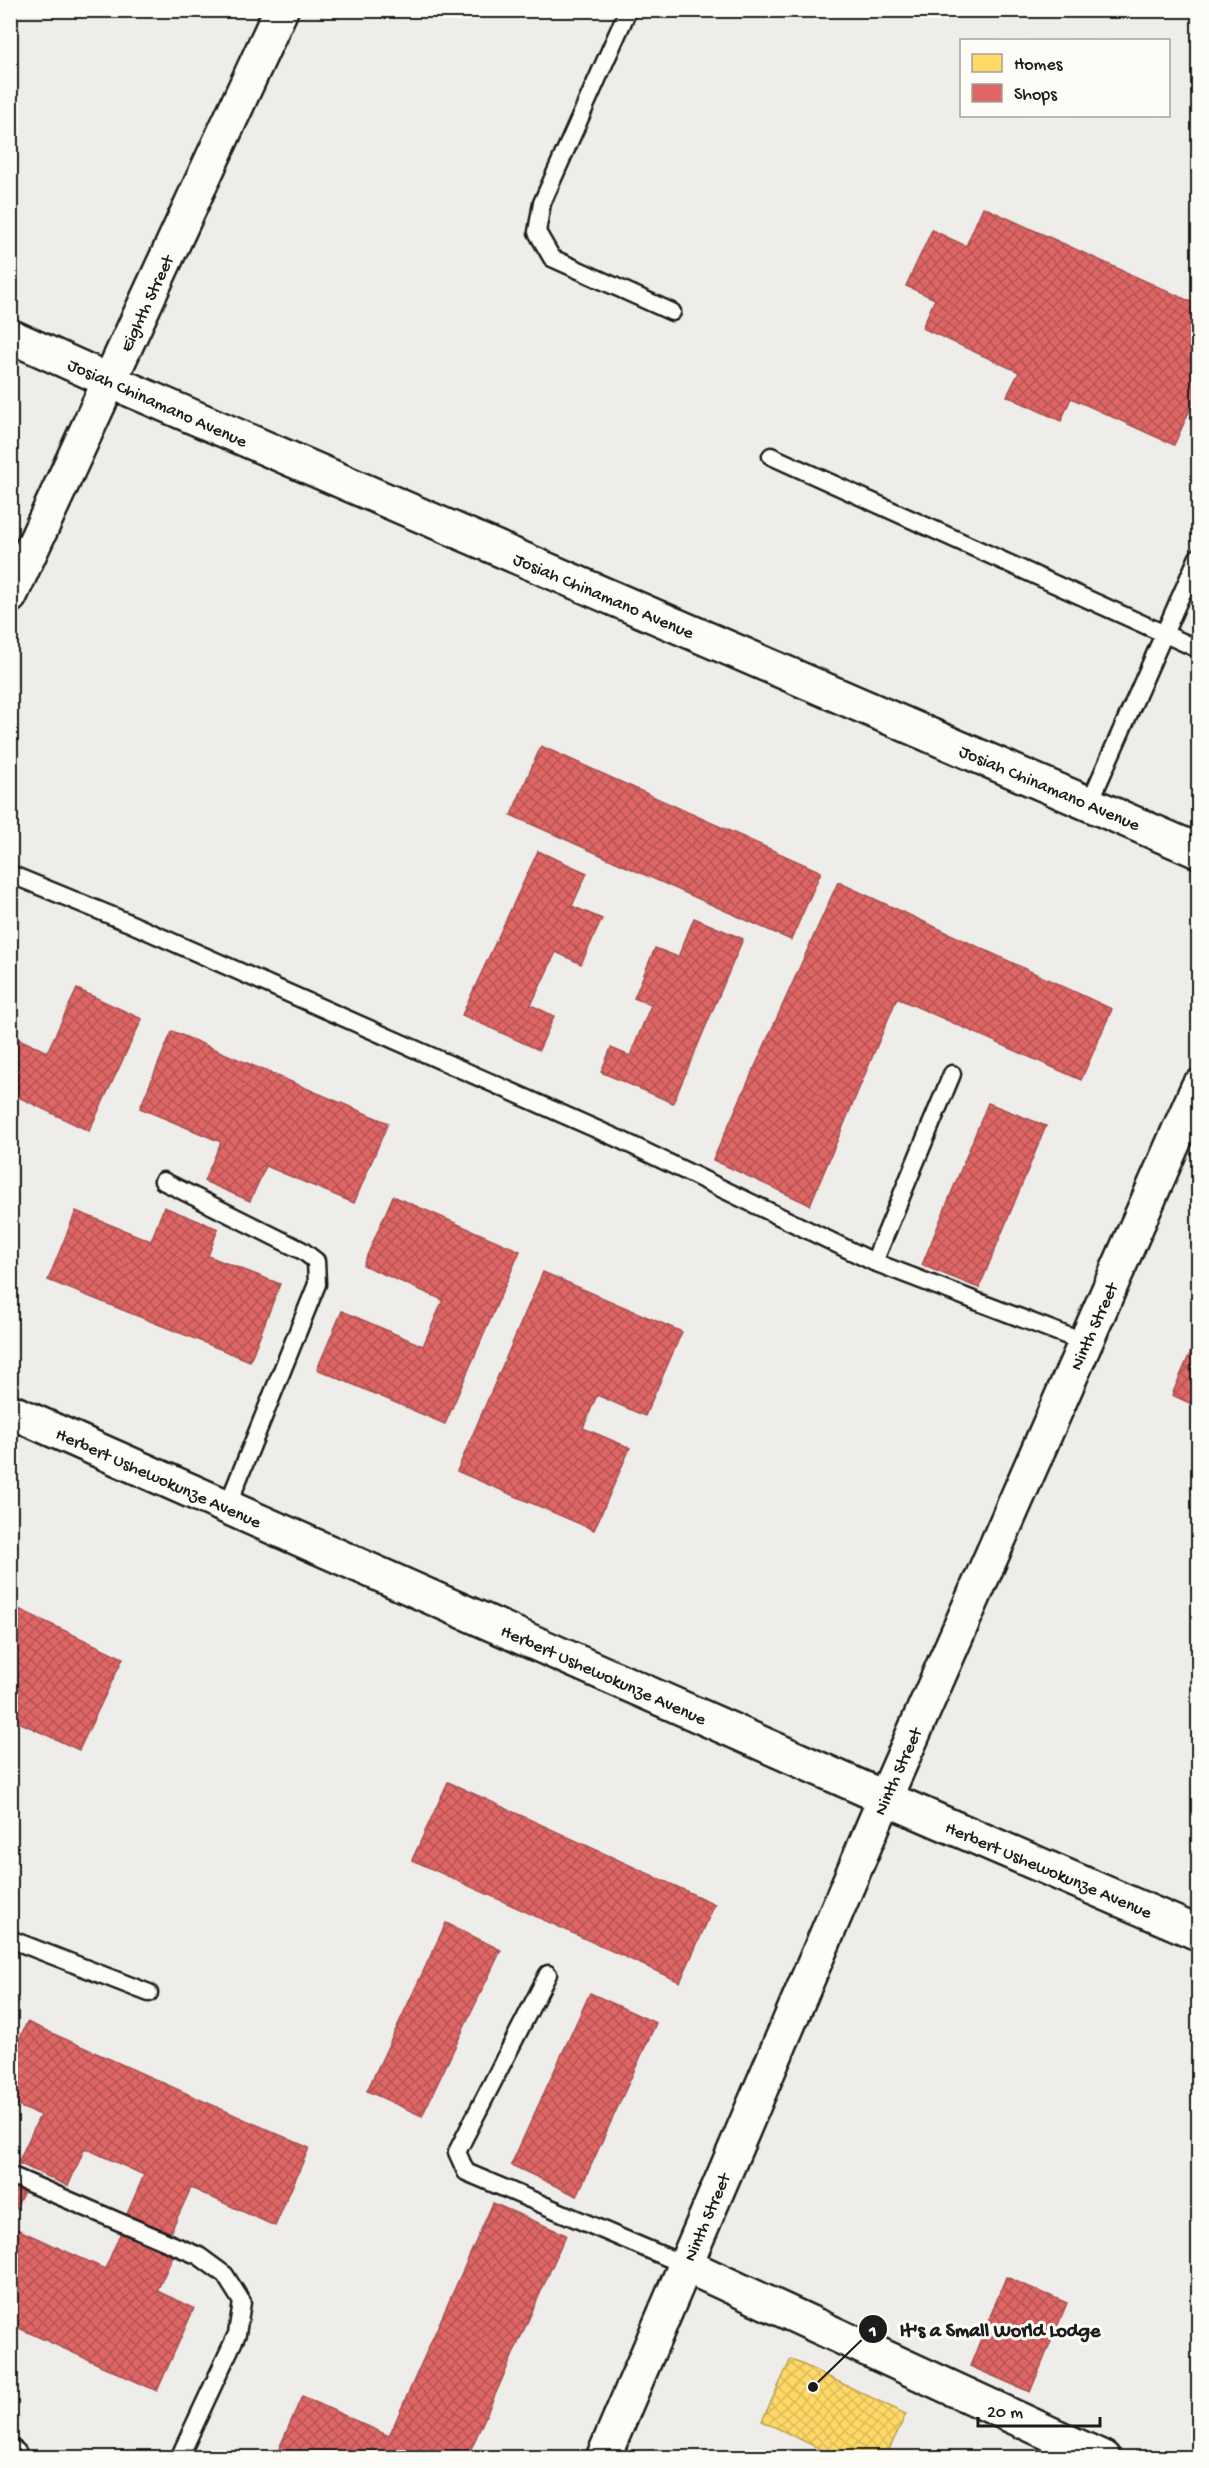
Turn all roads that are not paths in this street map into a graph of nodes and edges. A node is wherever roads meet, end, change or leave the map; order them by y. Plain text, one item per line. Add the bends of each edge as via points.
1 (281, 10) edge
2 (628, 10) edge
3 (672, 312) dead end
4 (10, 336) edge
5 (110, 381) junction
6 (771, 456) dead end
7 (1198, 558) edge
8 (10, 596) edge
9 (1164, 635) junction
10 (1198, 649) edge
11 (1089, 804) junction
12 (1196, 843) edge
13 (10, 874) edge
14 (952, 1074) dead end
15 (1198, 1087) edge
16 (163, 1181) dead end
17 (874, 1262) junction
18 (1086, 1343) junction
19 (12, 1415) edge
20 (227, 1507) junction
21 (885, 1798) junction
22 (1198, 1933) edge
23 (10, 1939) edge
24 (548, 1974) dead end
25 (149, 1993) dead end
26 (10, 2175) edge
27 (685, 2265) junction
28 (179, 2457) edge
29 (603, 2457) edge
30 (1103, 2457) edge

1 - 5 street, Eighth Street
2 - 3 lane via 542,203 537,232 552,258
4 - 5 street, Josiah Chinamano Avenue
5 - 8 street, Eighth Street
5 - 11 street, Josiah Chinamano Avenue
6 - 9 lane
7 - 9 lane
9 - 10 lane
9 - 11 lane
11 - 12 street, Josiah Chinamano Avenue
13 - 17 lane via 621,1140
14 - 17 lane
15 - 18 street, Ninth Street
16 - 20 lane via 316,1261 317,1284
17 - 18 lane
18 - 21 street, Ninth Street
19 - 20 street, Herbert Ushewokunze Avenue
20 - 21 street, Herbert Ushewokunze Avenue
21 - 22 street, Herbert Ushewokunze Avenue
21 - 27 street, Ninth Street
23 - 25 lane
24 - 27 lane via 456,2152 466,2172
26 - 28 lane via 199,2256 225,2275 242,2302 237,2334
27 - 29 street, Ninth Street
27 - 30 street

